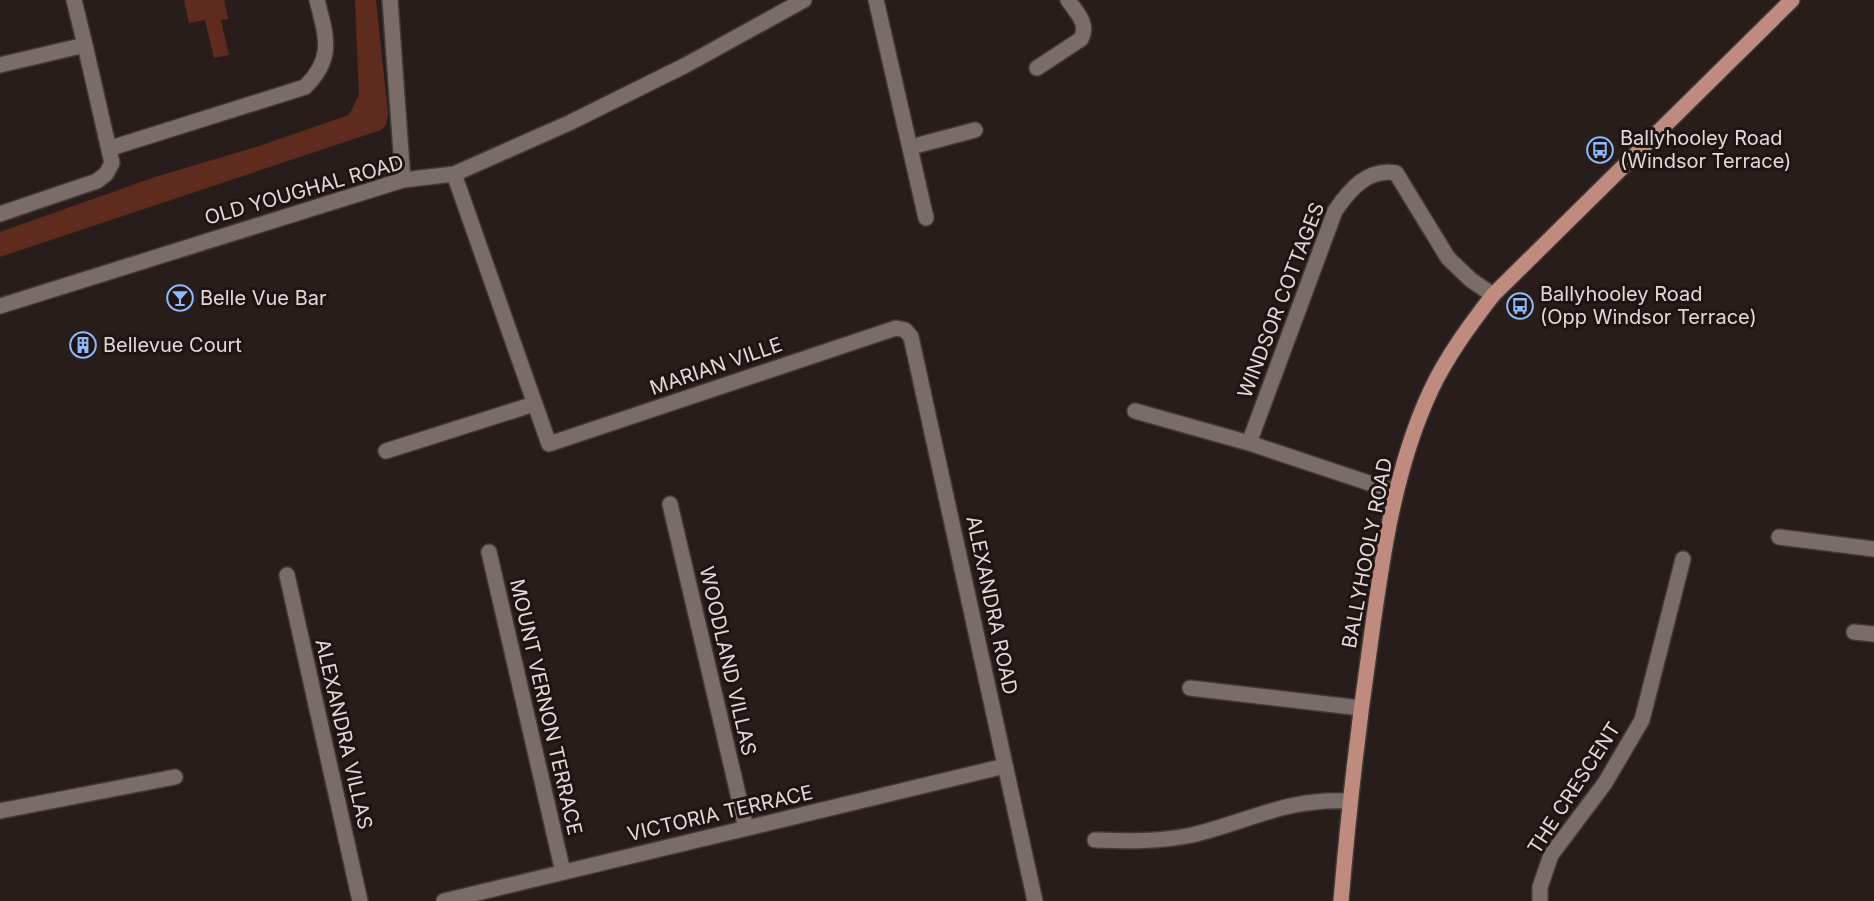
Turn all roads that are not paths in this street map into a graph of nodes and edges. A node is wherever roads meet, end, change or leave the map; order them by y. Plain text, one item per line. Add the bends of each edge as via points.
1 (74, 0) edge
2 (317, 0) edge
3 (390, 0) edge
4 (804, 0) edge
5 (876, 0) edge
6 (1068, 0) edge
7 (1792, 0) edge
8 (85, 45) junction
9 (0, 65) edge
10 (1037, 68) dead end
11 (975, 130) dead end
12 (911, 147) junction
13 (111, 148) junction
14 (454, 174) junction
15 (403, 180) junction
16 (0, 214) edge
17 (926, 218) dead end
18 (1493, 295) junction
19 (0, 306) edge
20 (896, 328) joint
21 (534, 404) junction
22 (1135, 411) dead end
23 (1249, 443) junction
24 (386, 451) dead end
25 (1396, 492) junction
26 (670, 504) dead end
27 (1779, 537) dead end
28 (1874, 549) edge
29 (489, 552) dead end
30 (1683, 559) dead end
31 (287, 575) dead end
32 (1854, 632) dead end
33 (1874, 633) edge
34 (1190, 688) dead end
35 (1361, 708) junction
36 (1005, 766) junction
37 (175, 777) dead end
38 (1349, 801) junction
39 (0, 812) edge
40 (746, 828) junction
41 (1095, 840) dead end
42 (563, 872) junction
43 (360, 901) edge
44 (444, 901) edge
45 (1035, 901) edge
46 (1341, 901) edge
47 (1540, 901) edge

1 - 8 street
2 - 13 street via 327,39 326,53 318,74 305,87
3 - 15 street
4 - 14 street, OLD YOUGHAL ROAD via 580,118
5 - 12 street
6 - 10 street via 1082,19 1084,34
7 - 18 main road, BALLYHOOLY ROAD
8 - 9 street
8 - 13 street
11 - 12 street
12 - 17 street
13 - 16 street via 112,163 97,181
14 - 15 street, OLD YOUGHAL ROAD
14 - 21 street
15 - 19 street, OLD YOUGHAL ROAD
18 - 23 street, WINDSOR COTTAGES via 1448,258 1396,173 1375,173 1360,182 1335,212
18 - 25 main road, BALLYHOOLY ROAD via 1464,333 1431,389
20 - 21 street, MARIAN VILLE via 549,444
20 - 36 street, ALEXANDRA ROAD via 905,330 915,348
21 - 24 street
22 - 23 street
23 - 25 street
25 - 35 main road, BALLYHOOLY ROAD
26 - 40 street, WOODLAND VILLAS
27 - 28 street
29 - 42 street, MOUNT VERNON TERRACE
30 - 47 street, THE CRESCENT via 1642,720 1605,783 1551,855 1540,887
31 - 43 street, ALEXANDRA VILLAS
32 - 33 street
34 - 35 street
35 - 38 main road, BALLYHOOLY ROAD
36 - 40 street, VICTORIA TERRACE
36 - 45 street, ALEXANDRA ROAD
37 - 39 street
38 - 41 street via 1321,799 1295,803 1192,835 1143,842
38 - 46 main road, BALLYHOOLY ROAD
40 - 42 street, VICTORIA TERRACE
42 - 44 street, VICTORIA TERRACE

